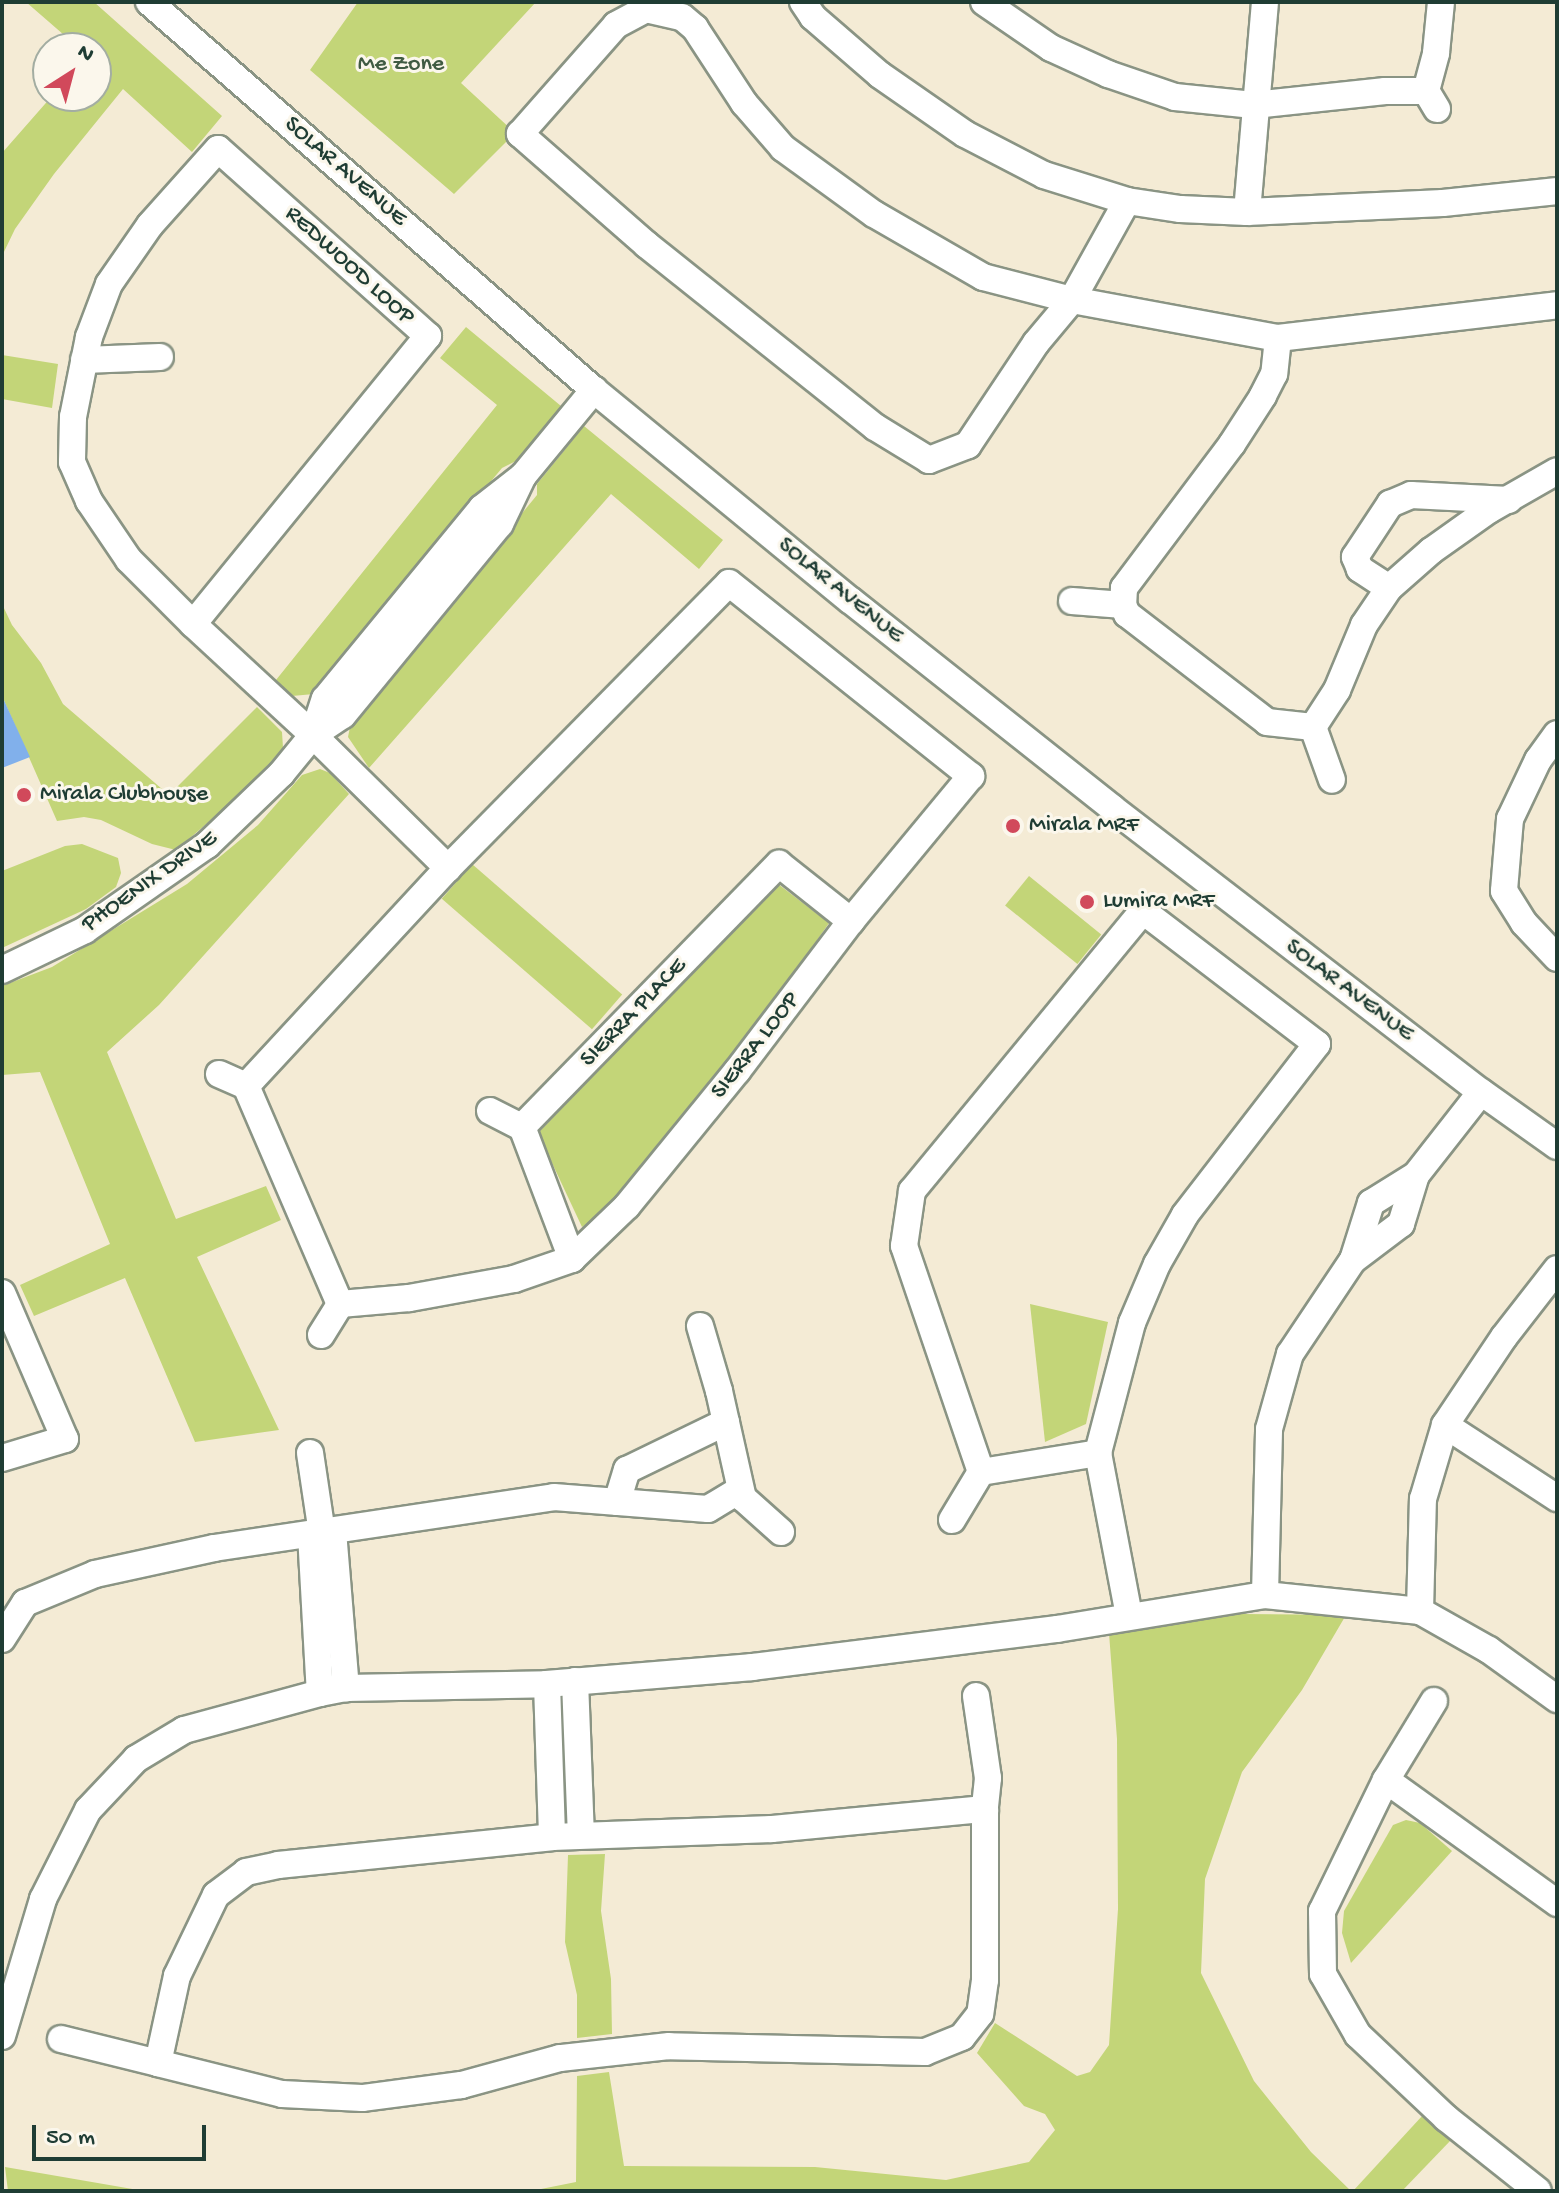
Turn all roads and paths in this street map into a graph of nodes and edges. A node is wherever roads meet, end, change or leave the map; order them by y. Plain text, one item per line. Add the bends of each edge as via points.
1 (149, 2) edge
2 (803, 2) edge
3 (984, 2) edge
4 (1265, 2) edge
5 (1441, 2) edge
6 (647, 6) edge
7 (1254, 105) junction
8 (1557, 191) edge
9 (1127, 201) junction
10 (1247, 212) junction
11 (1072, 300) junction
12 (1557, 305) edge
13 (1278, 338) junction
14 (160, 357) dead end
15 (84, 360) junction
16 (594, 390) junction
17 (1557, 471) edge
18 (1511, 500) junction
19 (1389, 588) junction
20 (1072, 601) dead end
21 (1123, 605) junction
22 (193, 624) junction
23 (1313, 727) junction
24 (1557, 734) edge
25 (313, 735) junction
26 (1332, 780) dead end
27 (448, 868) junction
28 (851, 921) junction
29 (1557, 958) edge
30 (2, 970) edge
31 (219, 1074) dead end
32 (246, 1086) junction
33 (1481, 1092) junction
34 (490, 1111) dead end
35 (522, 1127) junction
36 (1557, 1146) edge
37 (572, 1259) junction
38 (1557, 1269) edge
39 (2, 1293) edge
40 (340, 1304) junction
41 (700, 1326) dead end
42 (321, 1335) dead end
43 (726, 1422) junction
44 (1445, 1425) junction
45 (310, 1453) dead end
46 (1098, 1453) junction
47 (2, 1458) edge
48 (981, 1472) junction
49 (740, 1490) junction
50 (1557, 1498) edge
51 (617, 1502) junction
52 (952, 1520) dead end
53 (781, 1532) dead end
54 (322, 1533) junction
55 (1265, 1595) junction
56 (14, 1605) edge
57 (1420, 1611) junction
58 (1129, 1615) junction
59 (2, 1639) edge
60 (575, 1681) junction
61 (547, 1684) junction
62 (333, 1690) junction
63 (976, 1696) dead end
64 (1557, 1699) edge
65 (1434, 1701) dead end
66 (1386, 1780) junction
67 (985, 1809) junction
68 (581, 1835) junction
69 (552, 1837) junction
70 (1557, 1903) edge
71 (2, 2036) edge
72 (61, 2039) dead end
73 (158, 2063) junction
74 (1538, 2191) edge

1 - 16 street, SOLAR AVENUE
2 - 9 street via 813,17 880,75 965,134 1044,175
3 - 7 street via 1051,48 1108,74 1175,97
4 - 7 street
5 - 7 street via 1432,100 1385,91
6 - 11 street via 682,17 695,28 744,103 783,148 874,214 983,277
6 - 11 street via 616,25 520,134 647,245 875,427 929,460 968,445 1036,343
7 - 10 street
8 - 10 street via 1443,203
9 - 10 street
9 - 11 street
11 - 13 street
12 - 13 street
13 - 21 street via 1274,374 1263,396 1124,588
14 - 15 street
15 - 22 street, REDWOOD LOOP via 73,417 72,462 89,501 129,560
15 - 22 street, REDWOOD LOOP via 109,284 150,225 218,149 428,336
16 - 25 street, PHOENIX DRIVE via 523,476 482,508 325,699
16 - 33 street, SOLAR AVENUE via 1112,808
17 - 18 street
18 - 19 street via 1431,551
18 - 19 street via 1411,495 1390,504 1355,557 1360,569
19 - 23 street via 1364,625 1337,690
20 - 21 street
21 - 23 street via 1127,614 1267,722
22 - 25 street, REDWOOD LOOP
23 - 26 street
24 - 29 street via 1538,760 1510,819 1504,891 1524,923
25 - 27 street, REDWOOD LOOP
25 - 30 street, PHOENIX DRIVE via 281,774 207,845 85,930
27 - 28 street, SIERRA LOOP via 729,583 971,776
27 - 32 street, SIERRA LOOP
28 - 35 street, SIERRA PLACE via 779,864
28 - 37 street, SIERRA LOOP via 627,1206
31 - 32 street
32 - 40 street
33 - 36 street, SOLAR AVENUE
33 - 55 street via 1416,1175 1401,1224 1353,1260 1290,1354 1269,1429
34 - 35 street
35 - 37 street
37 - 40 street, SIERRA LOOP via 514,1279
38 - 44 street
39 - 47 street via 65,1439
40 - 42 street
41 - 43 street
43 - 49 street
43 - 51 street via 627,1470
44 - 50 street
44 - 57 street via 1423,1499
45 - 54 street
46 - 48 street
46 - 48 street via 1132,1323 1157,1264 1185,1215 1317,1044 1143,911 912,1191 904,1246
46 - 58 street
48 - 52 street
49 - 51 street via 708,1509
49 - 53 street
51 - 54 street via 554,1497
54 - 56 street via 214,1548 95,1574
54 - 62 street
55 - 57 street
55 - 58 street
56 - 59 street
57 - 64 street via 1489,1650
58 - 60 street via 1057,1629 752,1667
60 - 61 street
60 - 68 street
61 - 62 street
61 - 69 street
62 - 71 street via 184,1730 136,1759 88,1810 43,1899
63 - 67 street via 988,1778
65 - 66 street
66 - 70 street
66 - 74 street via 1322,1911 1323,1974 1358,2035 1446,2118
67 - 68 street via 772,1829
67 - 73 street via 985,1980 980,2014 962,2037 925,2052 669,2046 560,2058 461,2085 362,2098 282,2094
68 - 69 street
69 - 73 street via 246,1872 216,1895 177,1976
72 - 73 street

